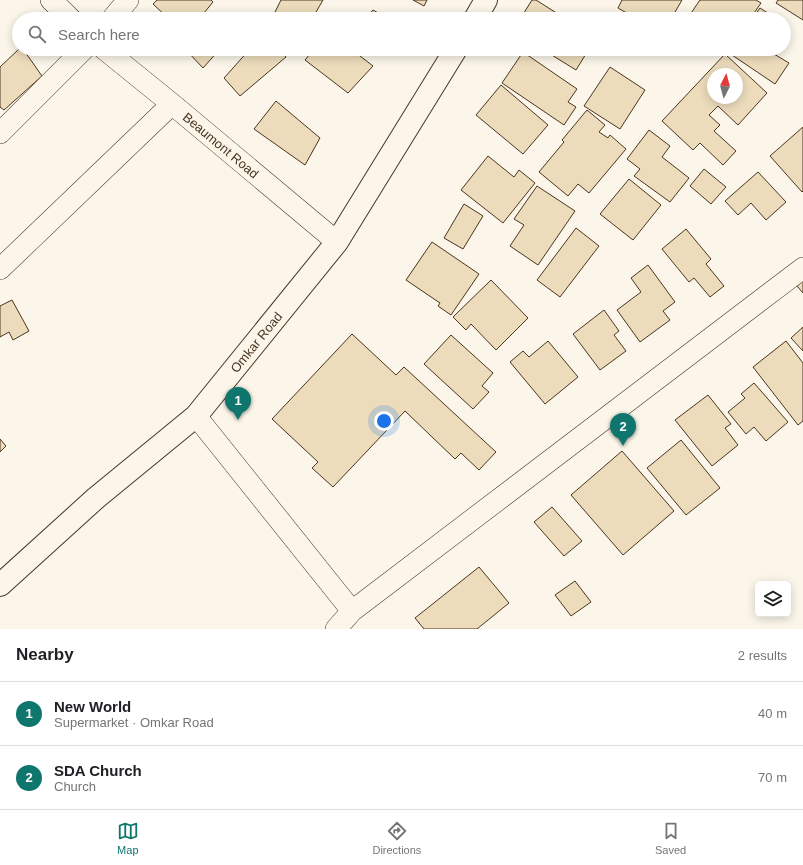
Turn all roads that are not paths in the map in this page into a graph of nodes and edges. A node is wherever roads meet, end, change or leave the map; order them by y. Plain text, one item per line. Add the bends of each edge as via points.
1 (51, 0) edge
2 (128, 0) edge
3 (486, 0) edge
4 (64, 12) edge
5 (118, 12) edge
6 (479, 12) edge
7 (77, 56) edge
8 (113, 56) edge
9 (452, 56) edge
10 (172, 104) junction
11 (0, 133) edge
12 (337, 242) junction
13 (803, 268) edge
14 (0, 269) edge
15 (196, 416) junction
16 (0, 585) edge
17 (352, 611) junction
18 (336, 629) edge

1 - 4 street
2 - 5 street
3 - 6 street
7 - 11 street
8 - 10 street, Beaumont Road
9 - 12 street, Omkar Road
10 - 12 street, Beaumont Road
10 - 14 street
12 - 15 street, Omkar Road
13 - 17 street
15 - 16 street, Omkar Road via 96,498
15 - 17 street
17 - 18 street

